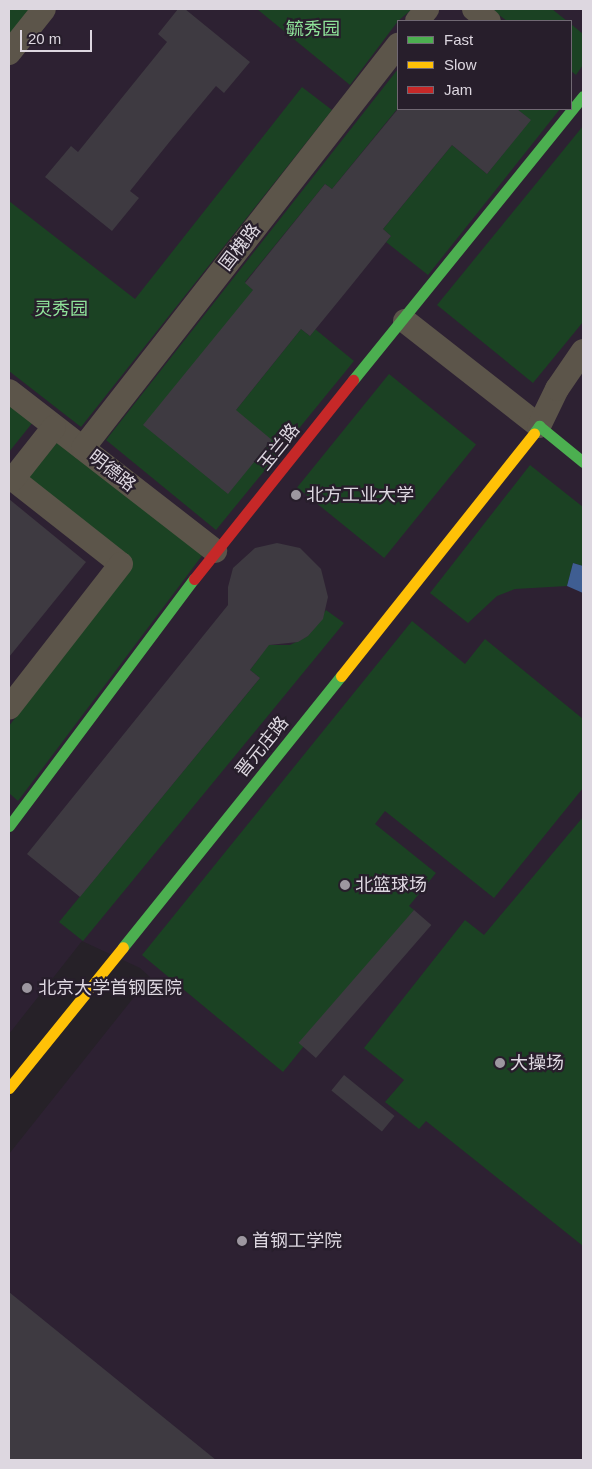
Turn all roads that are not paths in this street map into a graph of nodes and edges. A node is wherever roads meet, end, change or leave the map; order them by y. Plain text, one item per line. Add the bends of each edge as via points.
1 (44, 9) edge
2 (427, 9) edge
3 (474, 9) edge
4 (418, 20) edge
5 (488, 20) edge
6 (397, 46) edge
7 (9, 53) edge
8 (580, 96) edge
9 (572, 106) edge
10 (569, 110) edge
11 (405, 321) junction
12 (583, 351) edge
13 (9, 391) edge
14 (540, 426) junction
15 (54, 427) junction
16 (83, 448) junction
17 (583, 462) edge
18 (11, 478) edge
19 (215, 551) junction
20 (9, 708) edge
21 (12, 813) edge
22 (9, 1088) edge

1 - 7 street
2 - 4 street
3 - 5 street
6 - 16 street, 国槐路
8 - 9 street, 玉兰路
10 - 11 street, 玉兰路
11 - 14 street
11 - 19 street, 玉兰路
12 - 14 street via 557,389
13 - 15 street, 明德路
14 - 17 street
14 - 22 street, 晋元庄路
15 - 16 street, 明德路
15 - 18 street
16 - 19 street, 明德路
18 - 20 street via 121,564
19 - 21 street, 玉兰路

